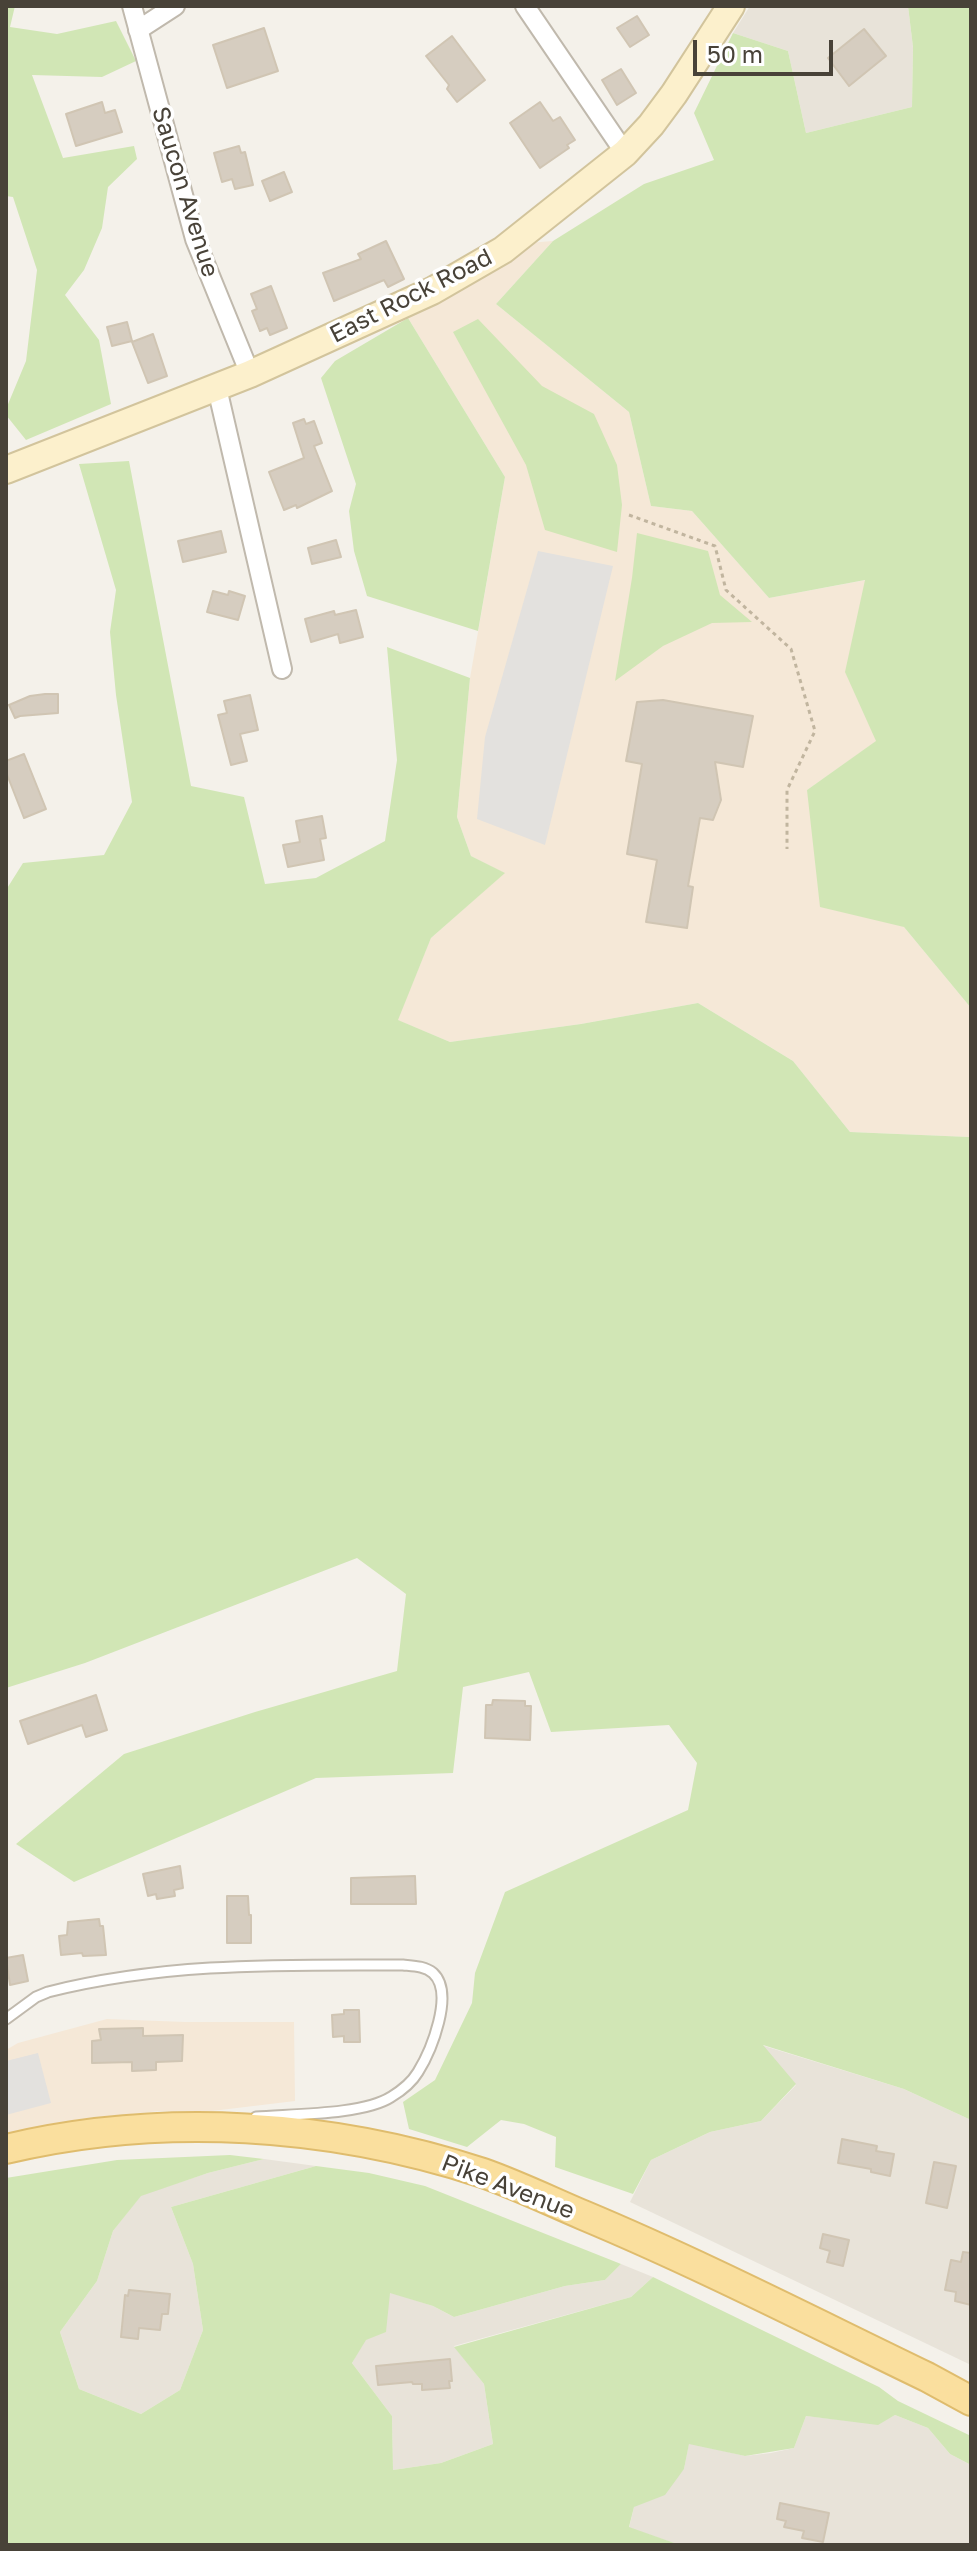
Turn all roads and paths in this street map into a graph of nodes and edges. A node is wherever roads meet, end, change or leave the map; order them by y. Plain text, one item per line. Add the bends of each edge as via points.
1 (132, 6) edge
2 (175, 6) edge
3 (525, 6) edge
4 (731, 6) edge
5 (138, 30) junction
6 (625, 153) junction
7 (250, 374) junction
8 (217, 388) junction
9 (6, 470) edge
10 (629, 515) dead end
11 (282, 669) dead end
12 (787, 849) dead end
13 (6, 2019) edge
14 (60, 2139) junction
15 (6, 2149) edge
16 (971, 2401) edge

1 - 5 street, Saucon Avenue
2 - 5 street
3 - 6 street
4 - 6 street, East Rock Road via 674,94
5 - 7 street, Saucon Avenue via 195,239
6 - 7 street, East Rock Road via 468,272
7 - 8 street, East Rock Road
8 - 9 street, East Rock Road
8 - 11 street
10 - 12 path via 715,546 726,590 791,649 815,731 787,790
13 - 14 lane via 48,1992 199,1967 403,1965 432,1972 441,1988 440,2017 417,2074 375,2105 66,2133
14 - 15 main road, Pike Avenue
14 - 16 main road, Pike Avenue via 142,2129 246,2129 367,2143 427,2157 485,2174 646,2242

